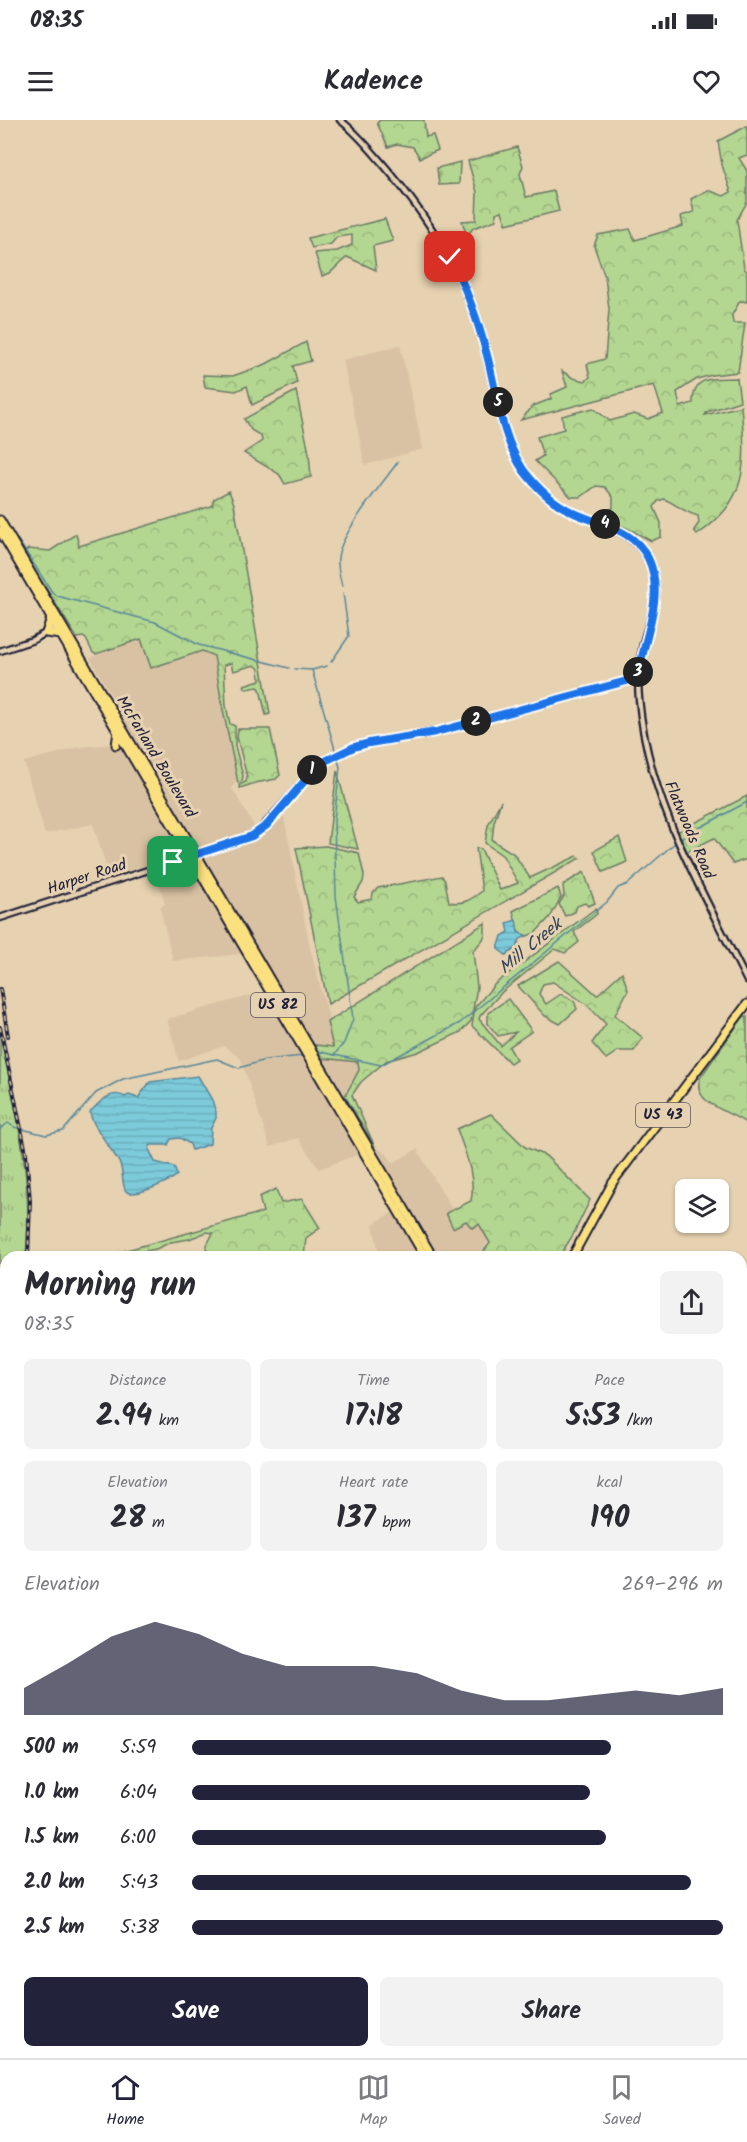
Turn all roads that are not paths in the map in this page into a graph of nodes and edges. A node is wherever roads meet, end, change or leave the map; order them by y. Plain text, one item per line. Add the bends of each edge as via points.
1 (340, 120) edge
2 (0, 520) edge
3 (0, 531) edge
4 (51, 618) junction
5 (59, 626) junction
6 (46, 633) junction
7 (61, 635) junction
8 (0, 651) edge
9 (638, 678) junction
10 (121, 731) junction
11 (116, 745) dead end
12 (191, 856) junction
13 (199, 863) junction
14 (225, 907) junction
15 (0, 918) edge
16 (747, 981) edge
17 (747, 1004) edge
18 (422, 1251) edge
19 (429, 1251) edge
20 (576, 1251) edge

1 - 9 street, Flatwoods Road via 414,202 451,259 475,314 505,428 522,468 558,504 620,530 648,558 656,595
2 - 5 highway, McFarland Boulevard / US 82
3 - 4 highway, McFarland Boulevard / US 82
4 - 5 highway, McFarland Boulevard / US 82
4 - 6 highway
5 - 6 street
5 - 7 highway, McFarland Boulevard / US 82
5 - 10 highway, McFarland Boulevard / US 82
6 - 7 highway
6 - 8 street
7 - 10 highway, McFarland Boulevard / US 82
9 - 12 street, Harper Road via 436,732 354,747 319,764 259,831
9 - 16 street, Flatwoods Road via 639,706 660,799
10 - 11 highway
10 - 12 highway, McFarland Boulevard / US 82 via 143,763
10 - 12 highway, McFarland Boulevard / US 82 via 185,852
12 - 13 highway
12 - 13 highway, McFarland Boulevard / US 82
12 - 15 street, Harper Road
13 - 14 highway, McFarland Boulevard / US 82
13 - 14 highway, McFarland Boulevard / US 82 via 216,898
14 - 18 highway, McFarland Boulevard / US 82
14 - 19 highway, McFarland Boulevard / US 82
17 - 20 highway, US 43 via 613,1182

